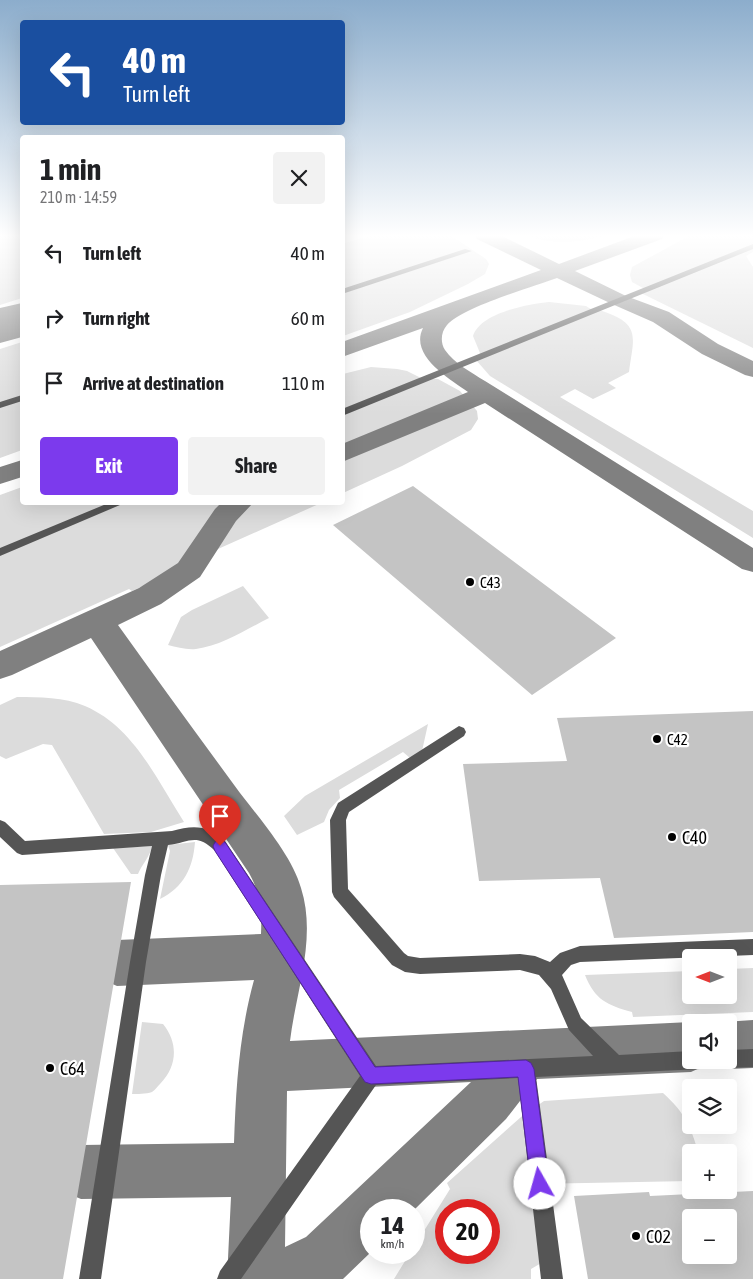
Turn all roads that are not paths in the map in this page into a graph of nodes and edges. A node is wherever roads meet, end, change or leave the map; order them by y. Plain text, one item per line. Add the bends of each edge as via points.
1 (633, 295) edge
2 (20, 399) edge
3 (0, 405) edge
4 (345, 412) edge
5 (115, 505) edge
6 (0, 552) edge
7 (459, 732) dead end
8 (0, 827) edge
9 (162, 838) junction
10 (753, 946) edge
11 (552, 973) junction
12 (753, 1058) edge
13 (737, 1059) edge
14 (682, 1061) edge
15 (614, 1064) junction
16 (526, 1069) junction
17 (371, 1076) junction
18 (90, 1279) edge
19 (228, 1279) edge
20 (552, 1279) edge

1 - 4 lane
2 - 3 lane
5 - 6 lane
7 - 11 lane via 343,808 338,820 340,892 405,964 527,963
8 - 9 lane via 22,848
9 - 17 lane via 200,832 211,836 220,846
9 - 18 lane via 138,962
10 - 11 lane via 580,954 566,959
11 - 15 lane via 576,1026
12 - 13 lane
14 - 15 lane
15 - 16 lane
16 - 17 lane
16 - 20 lane
17 - 19 lane

